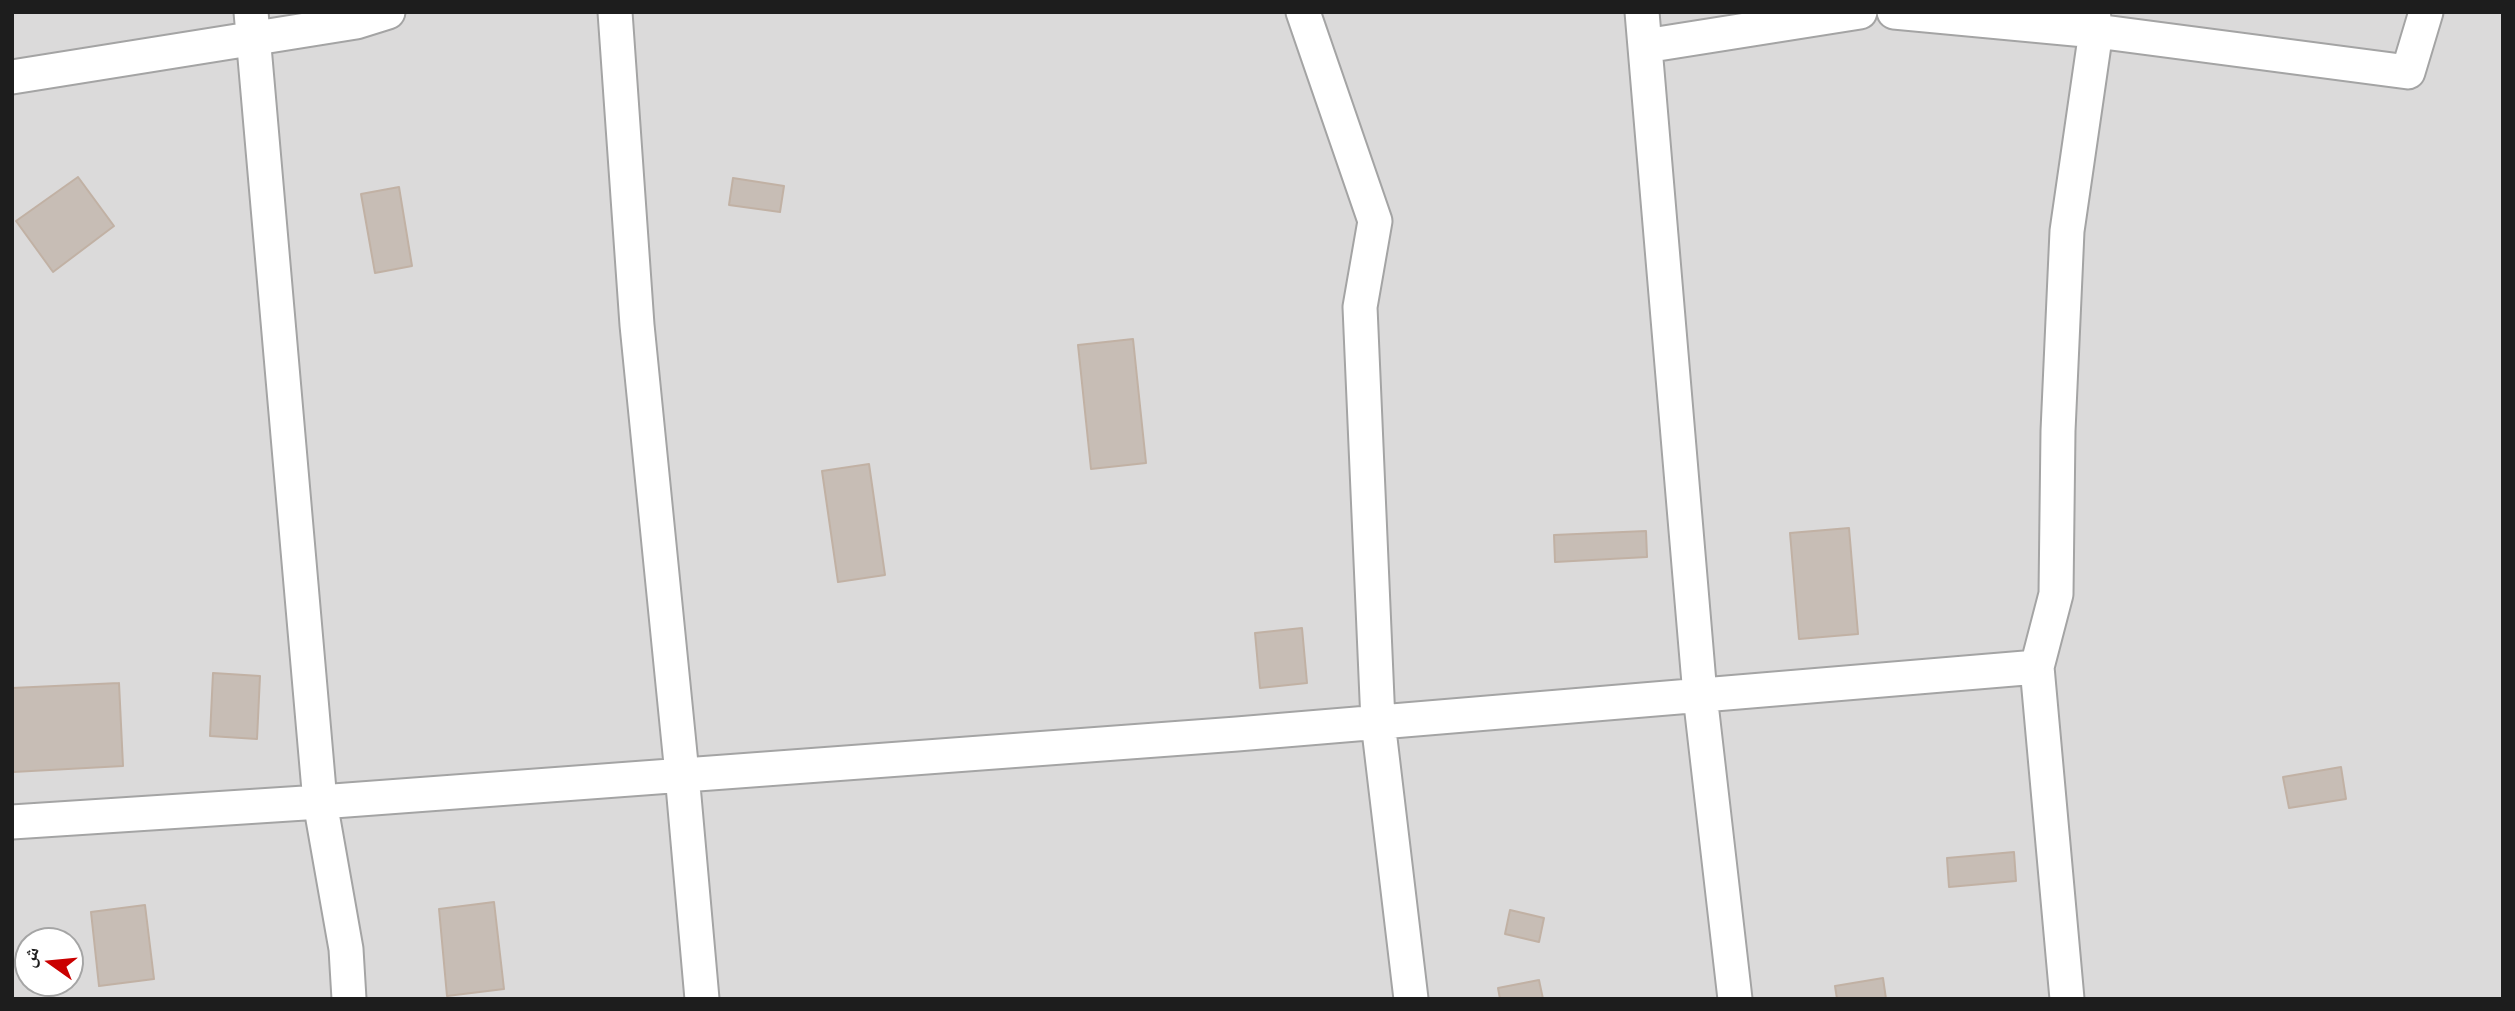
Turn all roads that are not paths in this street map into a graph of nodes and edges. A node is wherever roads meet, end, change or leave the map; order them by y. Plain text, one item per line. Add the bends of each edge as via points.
1 (388, 12) edge
2 (615, 12) edge
3 (1303, 12) edge
4 (1642, 12) edge
5 (1860, 12) edge
6 (1894, 12) edge
7 (2426, 12) edge
8 (2095, 21) edge
9 (252, 25) edge
10 (1645, 46) junction
11 (12, 77) edge
12 (2037, 667) junction
13 (1700, 695) junction
14 (1378, 722) junction
15 (682, 774) junction
16 (320, 802) junction
17 (12, 822) edge
18 (349, 999) edge
19 (702, 999) edge
20 (1411, 999) edge
21 (1735, 999) edge
22 (2067, 999) edge

1 - 9 street via 356,22
2 - 15 street via 637,325
3 - 14 street via 1375,221 1360,307
4 - 10 street
5 - 10 street
6 - 8 street
7 - 8 street via 2408,72
8 - 12 street via 2067,230 2056,594
9 - 11 street
9 - 16 street
10 - 13 street
12 - 13 street
12 - 22 street
13 - 14 street
13 - 21 street
14 - 15 street
14 - 20 street
15 - 16 street
15 - 19 street
16 - 17 street
16 - 18 street via 346,949

